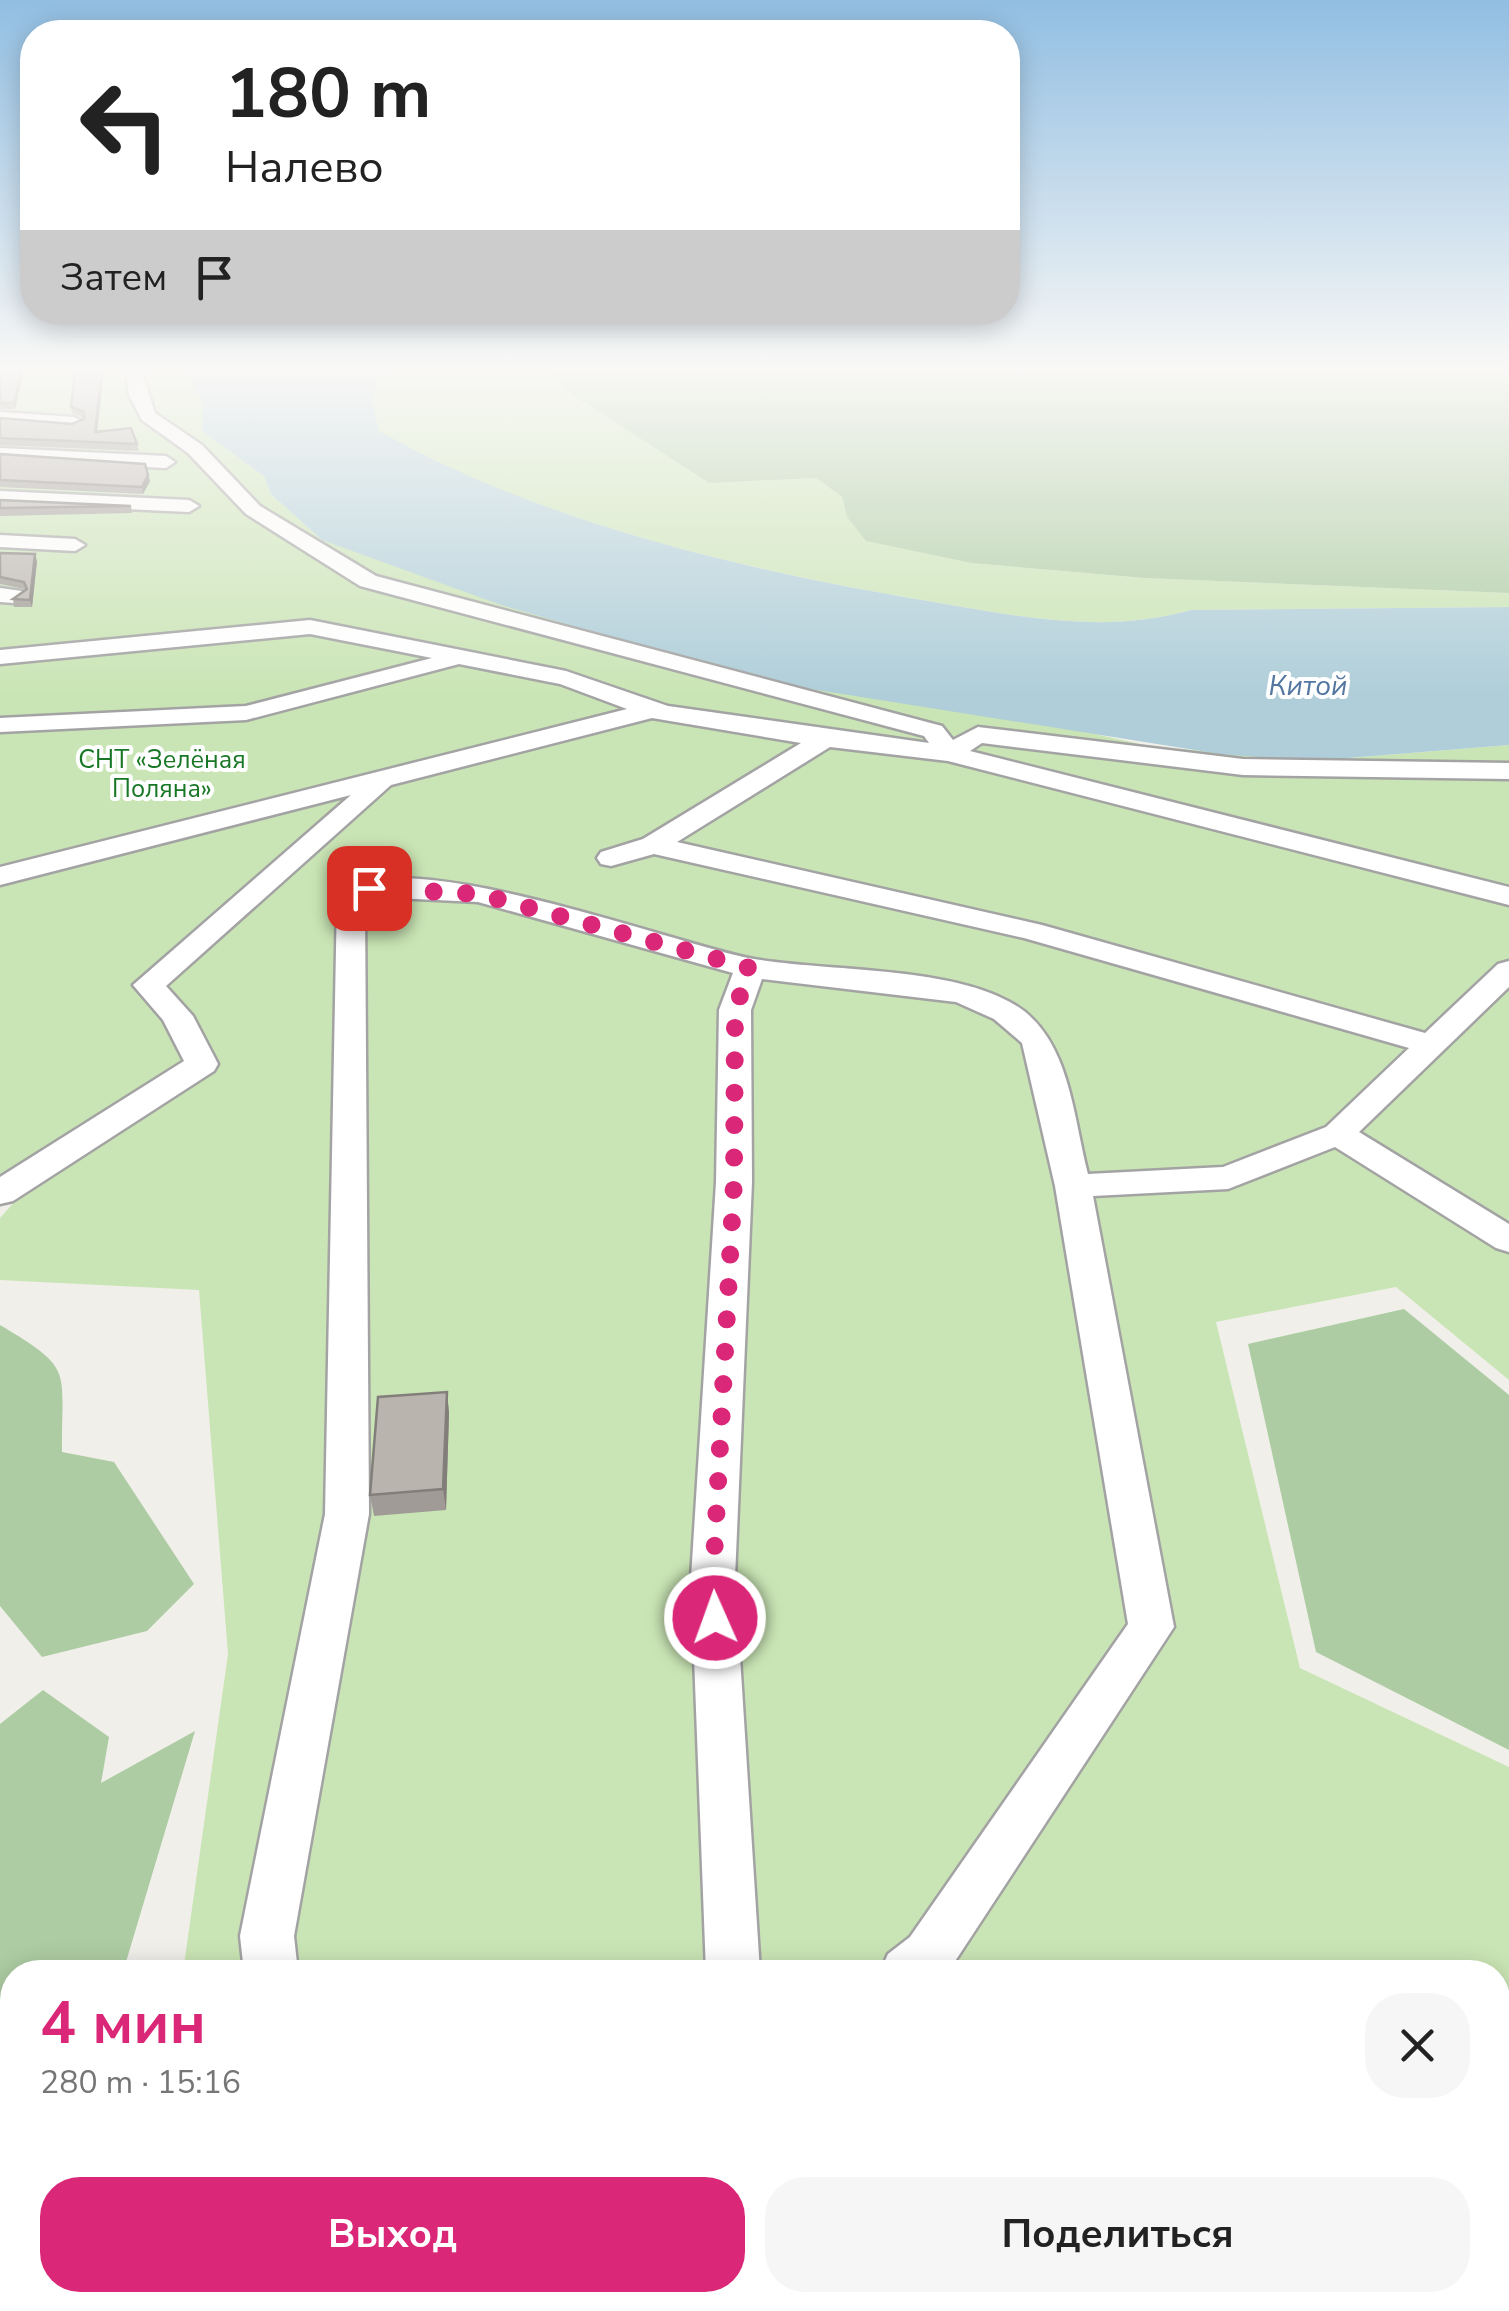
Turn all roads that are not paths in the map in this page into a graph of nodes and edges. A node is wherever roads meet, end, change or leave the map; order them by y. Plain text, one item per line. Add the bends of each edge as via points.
1 (224, 480) edge
2 (0, 497) edge
3 (189, 506) dead end
4 (0, 541) edge
5 (75, 545) dead end
6 (0, 657) edge
7 (460, 658) junction
8 (732, 679) junction
9 (653, 711) junction
10 (0, 726) edge
11 (825, 739) junction
12 (949, 753) junction
13 (1509, 771) edge
14 (382, 781) junction
15 (652, 846) junction
16 (611, 858) dead end
17 (0, 876) edge
18 (1509, 896) edge
19 (750, 968) junction
20 (1509, 970) edge
21 (1432, 1045) junction
22 (1338, 1134) junction
23 (1073, 1186) junction
24 (0, 1192) edge
25 (1509, 1240) edge
26 (270, 1960) edge
27 (732, 1960) edge
28 (924, 1960) edge

1 - 8 street via 253,510 368,581
2 - 3 street
4 - 5 street
6 - 7 street via 310,628
7 - 9 street via 566,678
7 - 10 street via 246,713
8 - 9 street
8 - 12 street via 933,731
9 - 11 street
9 - 14 street
11 - 12 street
11 - 15 street
12 - 13 street via 978,734 1243,767
12 - 18 street
14 - 17 street
14 - 24 street via 148,985 177,1016 202,1064
15 - 16 street
15 - 21 street via 1031,932
19 - 23 street via 962,992 1005,1012 1037,1040
19 - 26 street via 479,894 369,888 351,898 348,1514 267,1936
19 - 27 street via 735,1010 734,1182 713,1578
20 - 21 street
21 - 22 street
22 - 23 street via 1228,1178
22 - 25 street
23 - 28 street via 1151,1626

